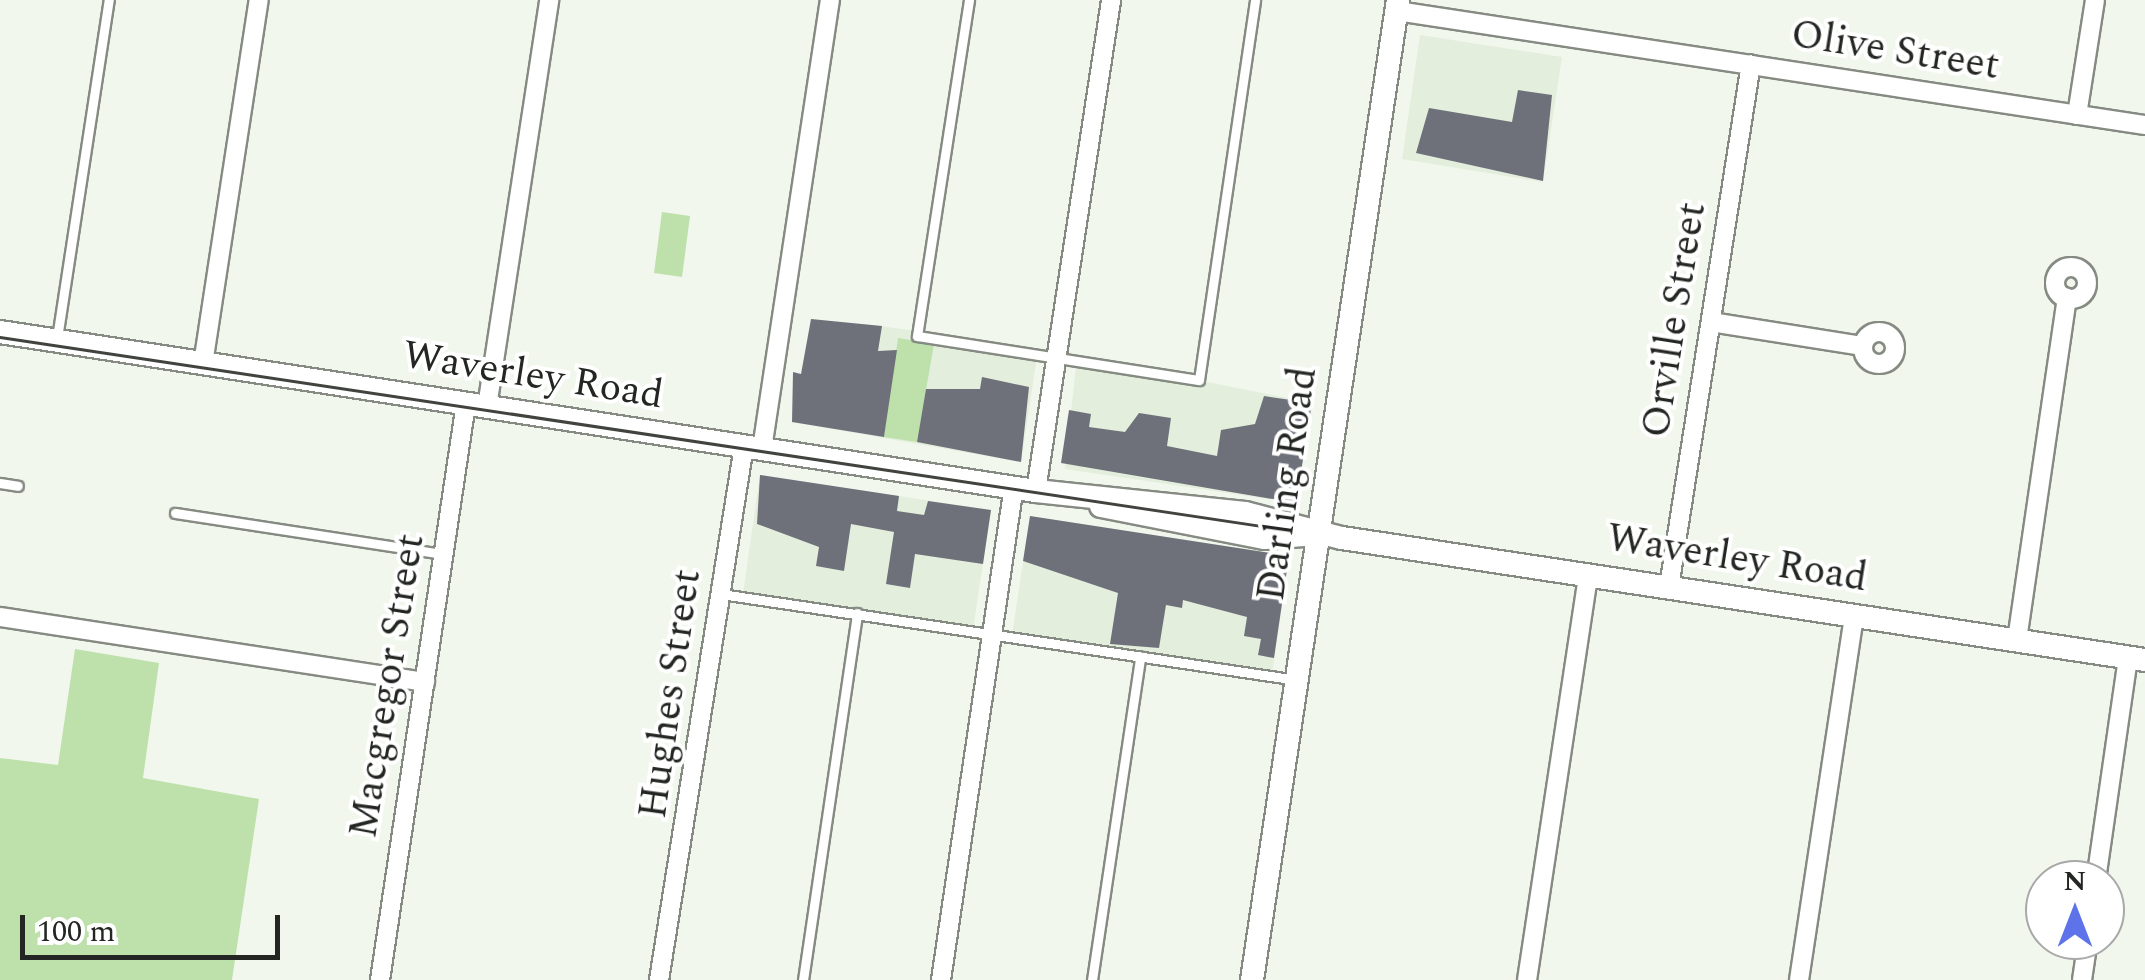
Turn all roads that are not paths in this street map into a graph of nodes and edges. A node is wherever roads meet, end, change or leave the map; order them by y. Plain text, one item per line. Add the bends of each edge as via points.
1 (109, 0) edge
2 (259, 0) edge
3 (549, 0) edge
4 (830, 0) edge
5 (969, 0) edge
6 (1111, 0) edge
7 (1255, 0) edge
8 (2095, 0) edge
9 (1398, 5) edge
10 (1751, 64) junction
11 (2077, 114) junction
12 (2145, 125) edge
13 (2067, 298) dead end
14 (1710, 322) junction
15 (0, 332) edge
16 (56, 341) junction
17 (1863, 346) dead end
18 (1057, 358) junction
19 (203, 364) junction
20 (476, 405) junction
21 (753, 447) junction
22 (0, 483) edge
23 (18, 486) dead end
24 (1035, 491) junction
25 (175, 512) dead end
26 (1318, 534) junction
27 (444, 554) junction
28 (1588, 574) junction
29 (1669, 587) junction
30 (721, 594) junction
31 (857, 613) junction
32 (1854, 615) junction
33 (0, 617) edge
34 (993, 635) junction
35 (2017, 640) junction
36 (1140, 657) junction
37 (2137, 659) edge
38 (1297, 680) junction
39 (425, 682) junction
40 (2100, 860) edge
41 (669, 952) junction
42 (380, 980) edge
43 (659, 980) edge
44 (671, 980) edge
45 (803, 980) edge
46 (941, 980) edge
47 (1092, 980) edge
48 (1252, 980) edge
49 (1528, 980) edge
50 (1798, 980) edge

1 - 16 lane
2 - 19 street
3 - 20 street, Macgregor Street
4 - 21 street, Hughes Street
5 - 18 lane via 917,336
6 - 18 street
7 - 18 lane via 1198,380
8 - 11 street
9 - 10 street, Olive Street
9 - 26 main road, Darling Road
10 - 11 street, Olive Street
10 - 14 street, Orville Street
11 - 12 street, Olive Street
13 - 35 street
14 - 17 street
14 - 29 street, Orville Street
15 - 16 main road, Waverley Road
16 - 19 main road, Waverley Road
18 - 24 street
19 - 20 main road, Waverley Road
20 - 21 main road, Waverley Road
20 - 27 street, Macgregor Street
21 - 24 main road, Waverley Road
21 - 30 street, Hughes Street
22 - 23 lane
24 - 26 main road, Waverley Road via 1259,516
24 - 34 street
25 - 27 lane
26 - 28 main road, Waverley Road
26 - 38 main road, Darling Road
27 - 39 street, Macgregor Street
28 - 29 main road, Waverley Road
28 - 49 street
29 - 32 main road, Waverley Road
30 - 31 lane
30 - 41 street, Hughes Street
31 - 34 lane
31 - 45 lane
32 - 35 main road, Waverley Road
32 - 50 street
33 - 39 street
34 - 36 lane
34 - 46 street
35 - 37 main road, Waverley Road
36 - 38 lane
36 - 47 lane
37 - 40 street
38 - 48 main road, Darling Road
39 - 42 street, Macgregor Street
41 - 43 street, Hughes Street
41 - 44 street, Hughes Street

